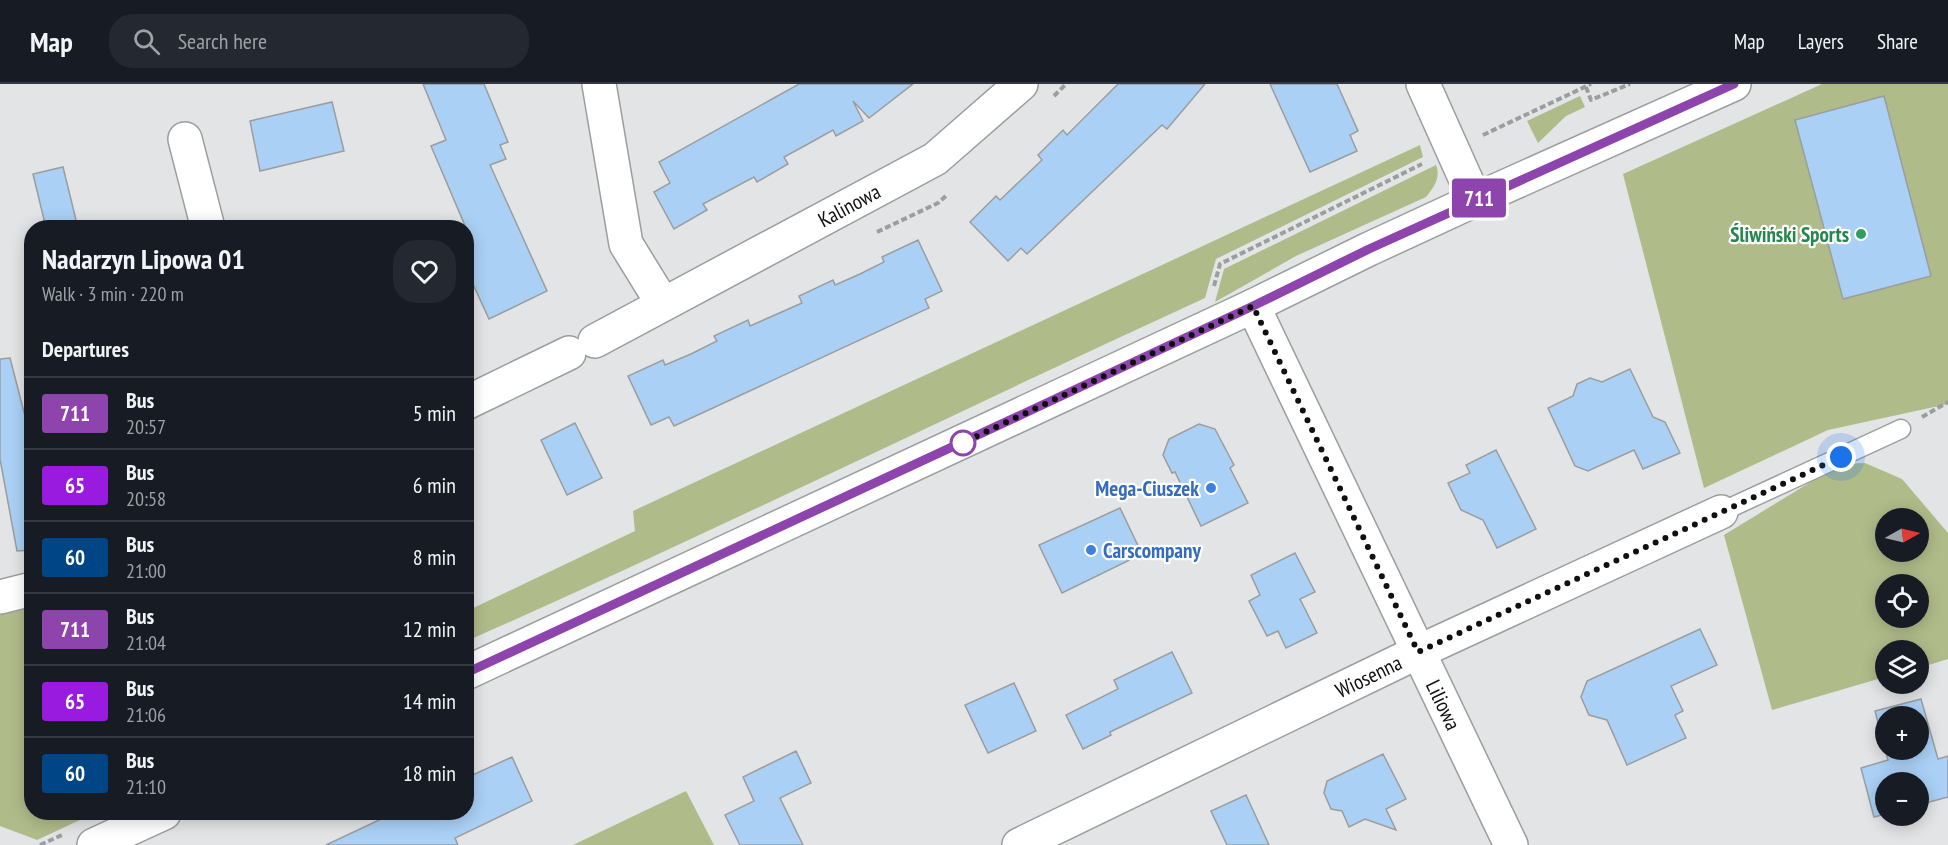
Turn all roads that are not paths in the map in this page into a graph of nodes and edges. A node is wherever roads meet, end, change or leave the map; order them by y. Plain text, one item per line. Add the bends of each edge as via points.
1 (599, 84) edge
2 (1021, 84) edge
3 (1423, 84) edge
4 (1734, 84) edge
5 (185, 139) dead end
6 (1474, 200) junction
7 (206, 220) edge
8 (663, 304) junction
9 (1253, 306) junction
10 (474, 399) edge
11 (1901, 429) dead end
12 (1720, 512) joint
13 (24, 591) edge
14 (0, 597) edge
15 (1418, 652) junction
16 (474, 669) edge
17 (149, 820) edge
18 (94, 845) edge
19 (1019, 845) edge
20 (1511, 845) edge

1 - 8 street via 626,244
2 - 8 street, Kalinowa via 935,159
3 - 6 street
4 - 6 street
5 - 7 street
6 - 9 street
8 - 10 street, Kalinowa
9 - 15 street, Liliowa
9 - 16 street
11 - 12 lane
12 - 15 street, Wiosenna
13 - 14 street
15 - 19 street, Wiosenna
15 - 20 street, Liliowa
17 - 18 street

